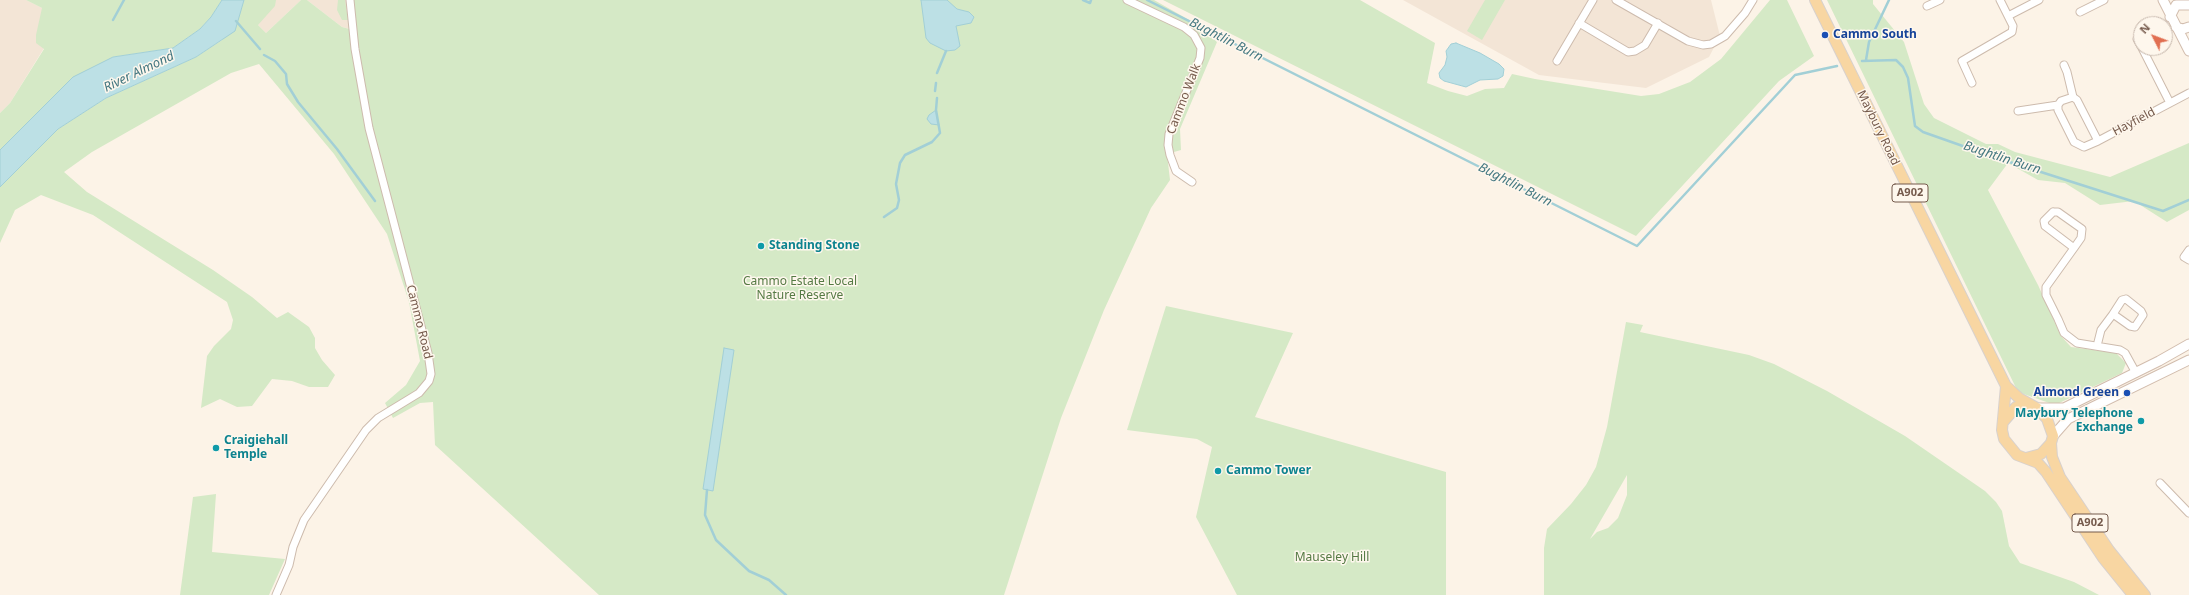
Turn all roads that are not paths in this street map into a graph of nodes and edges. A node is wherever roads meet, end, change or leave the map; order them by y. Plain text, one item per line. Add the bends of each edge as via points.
1 (350, 0) edge
2 (1127, 0) edge
3 (1593, 0) edge
4 (1616, 0) edge
5 (1815, 0) edge
6 (1938, 0) edge
7 (2000, 0) edge
8 (2039, 0) edge
9 (2163, 0) edge
10 (2187, 0) edge
11 (1751, 1) edge
12 (2101, 1) edge
13 (2189, 4) edge
14 (1928, 6) dead end
15 (2080, 12) dead end
16 (2008, 16) junction
17 (2170, 16) edge
18 (2170, 16) edge
19 (2173, 22) edge
20 (1579, 23) junction
21 (1658, 23) junction
22 (2176, 27) junction
23 (2189, 27) edge
24 (2189, 51) edge
25 (2146, 56) edge
26 (1557, 61) dead end
27 (2064, 65) dead end
28 (1972, 83) dead end
29 (2189, 93) edge
30 (2073, 97) junction
31 (2170, 103) junction
32 (2058, 105) junction
33 (2018, 111) dead end
34 (2098, 141) junction
35 (1192, 182) dead end
36 (2074, 248) junction
37 (2189, 250) edge
38 (2189, 260) edge
39 (2113, 314) dead end
40 (2189, 344) edge
41 (2097, 346) junction
42 (2189, 360) edge
43 (2136, 373) junction
44 (2006, 386) junction
45 (2034, 407) junction
46 (2004, 421) junction
47 (2052, 440) junction
48 (2026, 458) junction
49 (2160, 483) dead end
50 (2189, 513) edge
51 (276, 595) edge
52 (2132, 595) edge
53 (2145, 595) edge

1 - 51 street, Cammo Road via 355,48 369,128 428,353 431,374 429,381 419,393 378,418 366,430 304,520
2 - 35 street, Cammo Walk via 1184,27 1194,36 1201,48 1200,58 1169,134 1168,144 1176,171
3 - 20 street
4 - 21 street
5 - 44 main road, Maybury Road / A902
6 - 14 street
7 - 16 street
8 - 16 street
9 - 17 street
10 - 13 street
11 - 21 street via 1745,13 1725,36 1711,44 1696,44
12 - 15 street
13 - 18 street via 2176,5
16 - 28 street via 2013,26 2012,32 1962,61
19 - 22 street
20 - 21 street via 1628,52 1645,45
20 - 26 street
22 - 23 street
22 - 24 street
25 - 31 street, Hayfield
27 - 30 street, Hayfield
29 - 31 street, Hayfield
30 - 32 street via 2061,101
30 - 34 street, Hayfield
31 - 34 street, Hayfield
32 - 33 street
32 - 34 street, Hayfield via 2058,110 2078,146 2084,147
36 - 36 street via 2044,226 2044,221 2050,213 2058,212 2082,230 2081,238
36 - 41 street via 2046,287 2046,295 2070,340
37 - 38 street via 2184,257
39 - 41 street via 2101,330
40 - 43 street
41 - 43 street via 2125,353
42 - 47 street via 2068,419
43 - 45 street via 2064,408
44 - 45 main road, Maybury Road / A902
44 - 46 main road, Maybury Road / A902
45 - 46 main road via 2016,407
45 - 47 main road, Maybury Road / A902 via 2047,419
46 - 48 main road, Maybury Road / A902 via 2004,440 2014,452
47 - 48 main road via 2041,454
47 - 53 main road, Maybury Road / A902 via 2054,465 2067,489 2109,550
48 - 52 main road, Maybury Road / A902 via 2038,463 2046,472 2103,558
49 - 50 street

